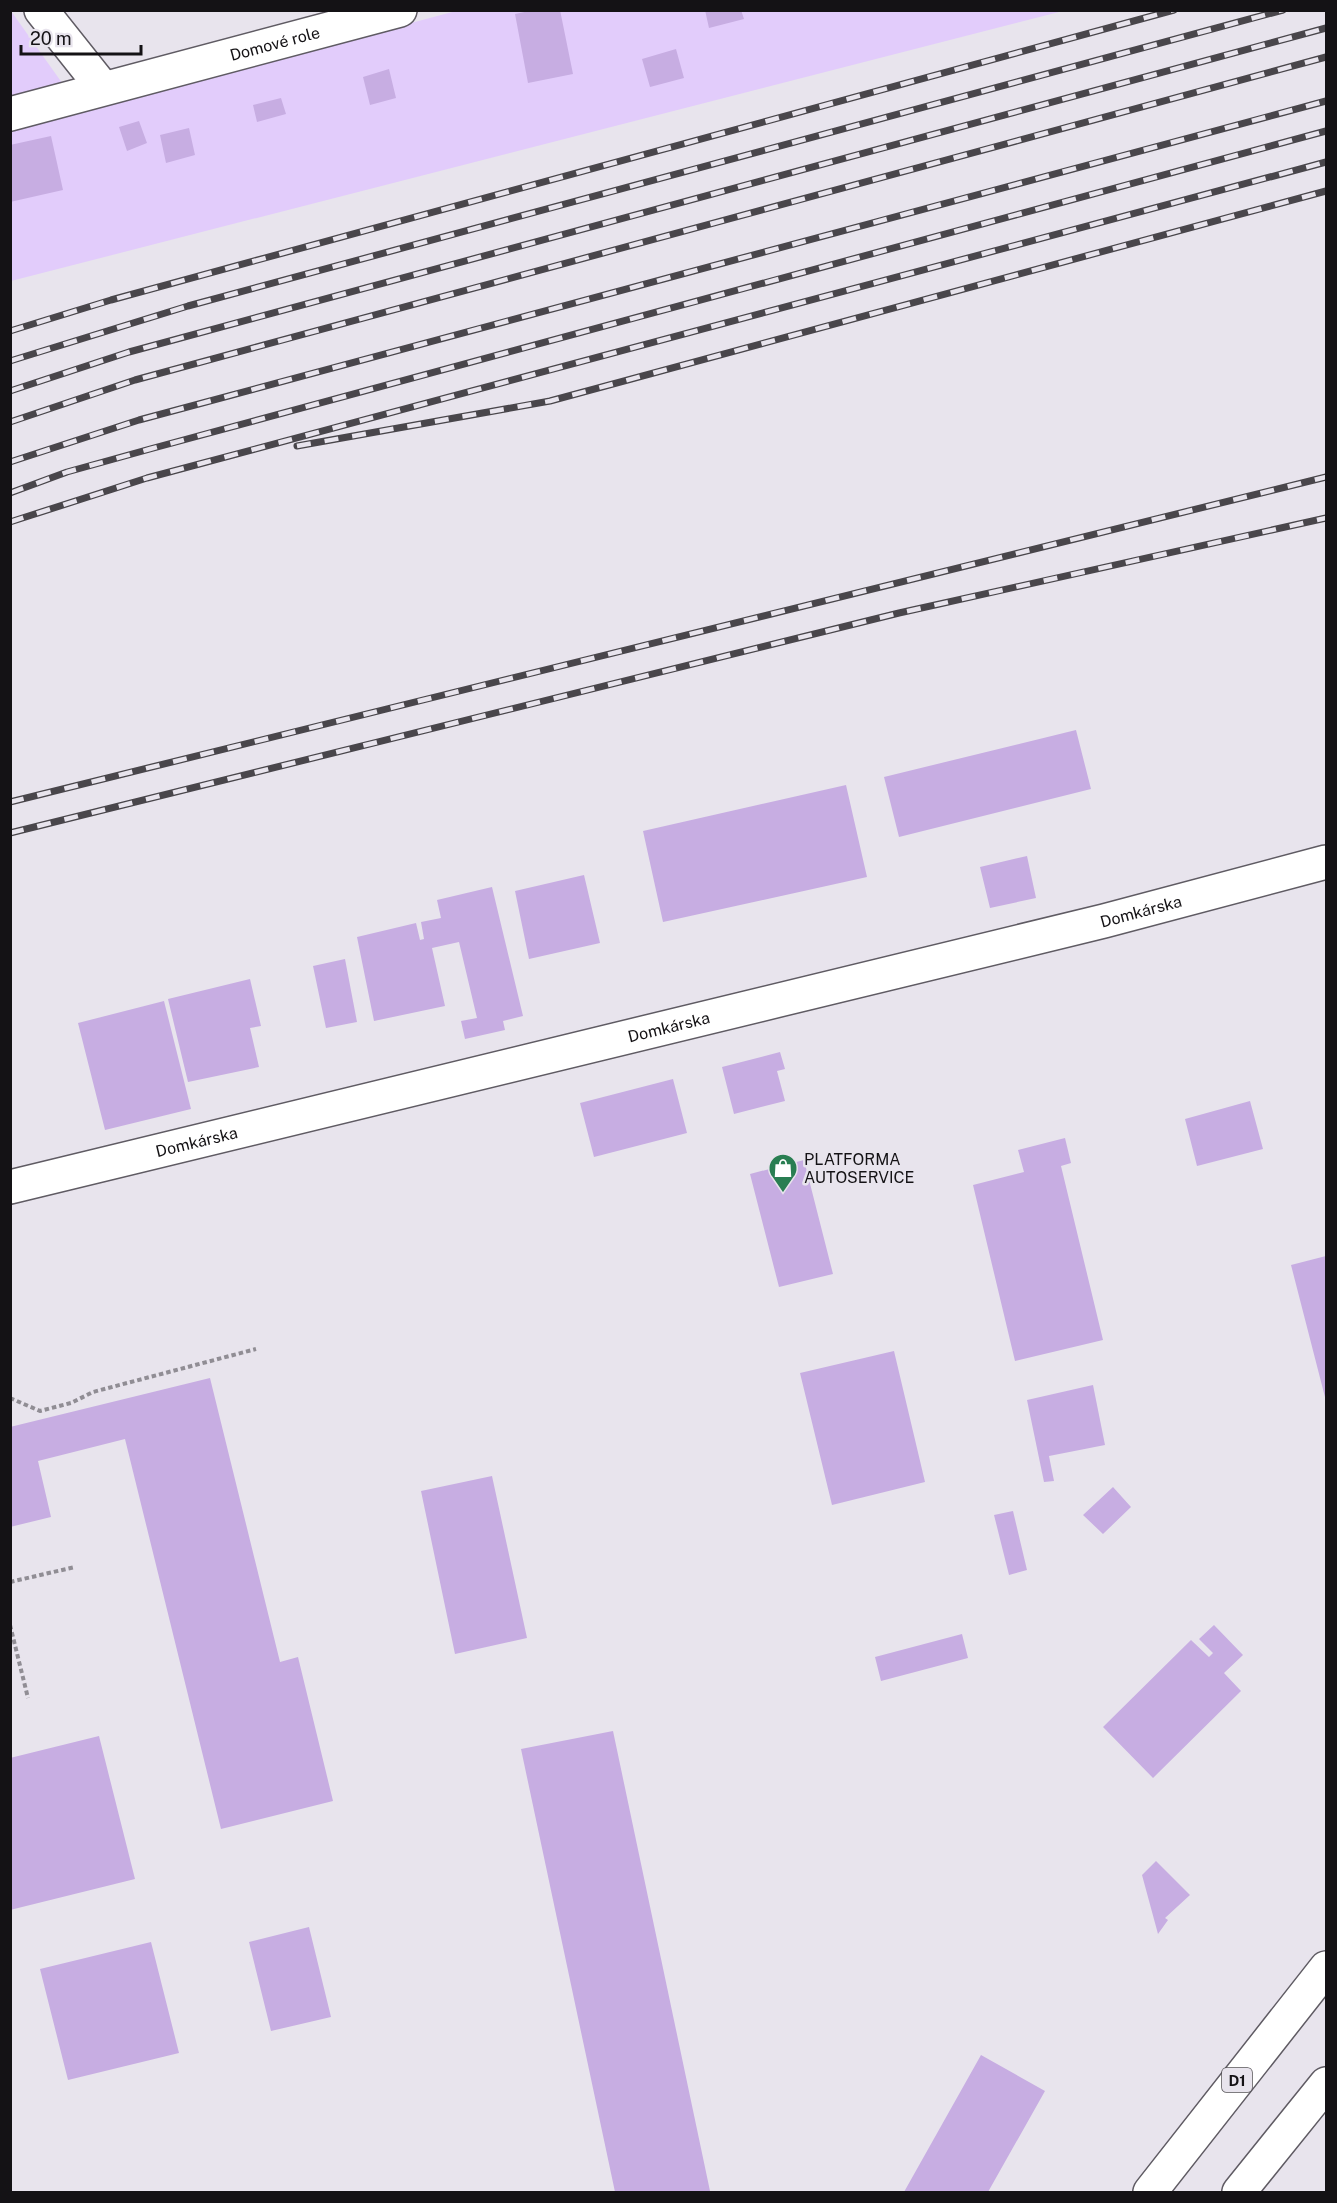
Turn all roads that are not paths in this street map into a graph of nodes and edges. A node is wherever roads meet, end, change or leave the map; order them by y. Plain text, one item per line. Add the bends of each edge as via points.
1 (41, 10) edge
2 (400, 10) edge
3 (103, 88) junction
4 (10, 114) edge
5 (1326, 862) edge
6 (10, 1187) edge
7 (1326, 1968) edge
8 (1326, 2084) edge
9 (1150, 2193) edge
10 (1239, 2193) edge

1 - 3 main road
2 - 3 main road, Domové role
3 - 4 main road, Domové role
5 - 6 main road, Domkárska via 1104,921
7 - 9 main road, D1
8 - 10 main road

